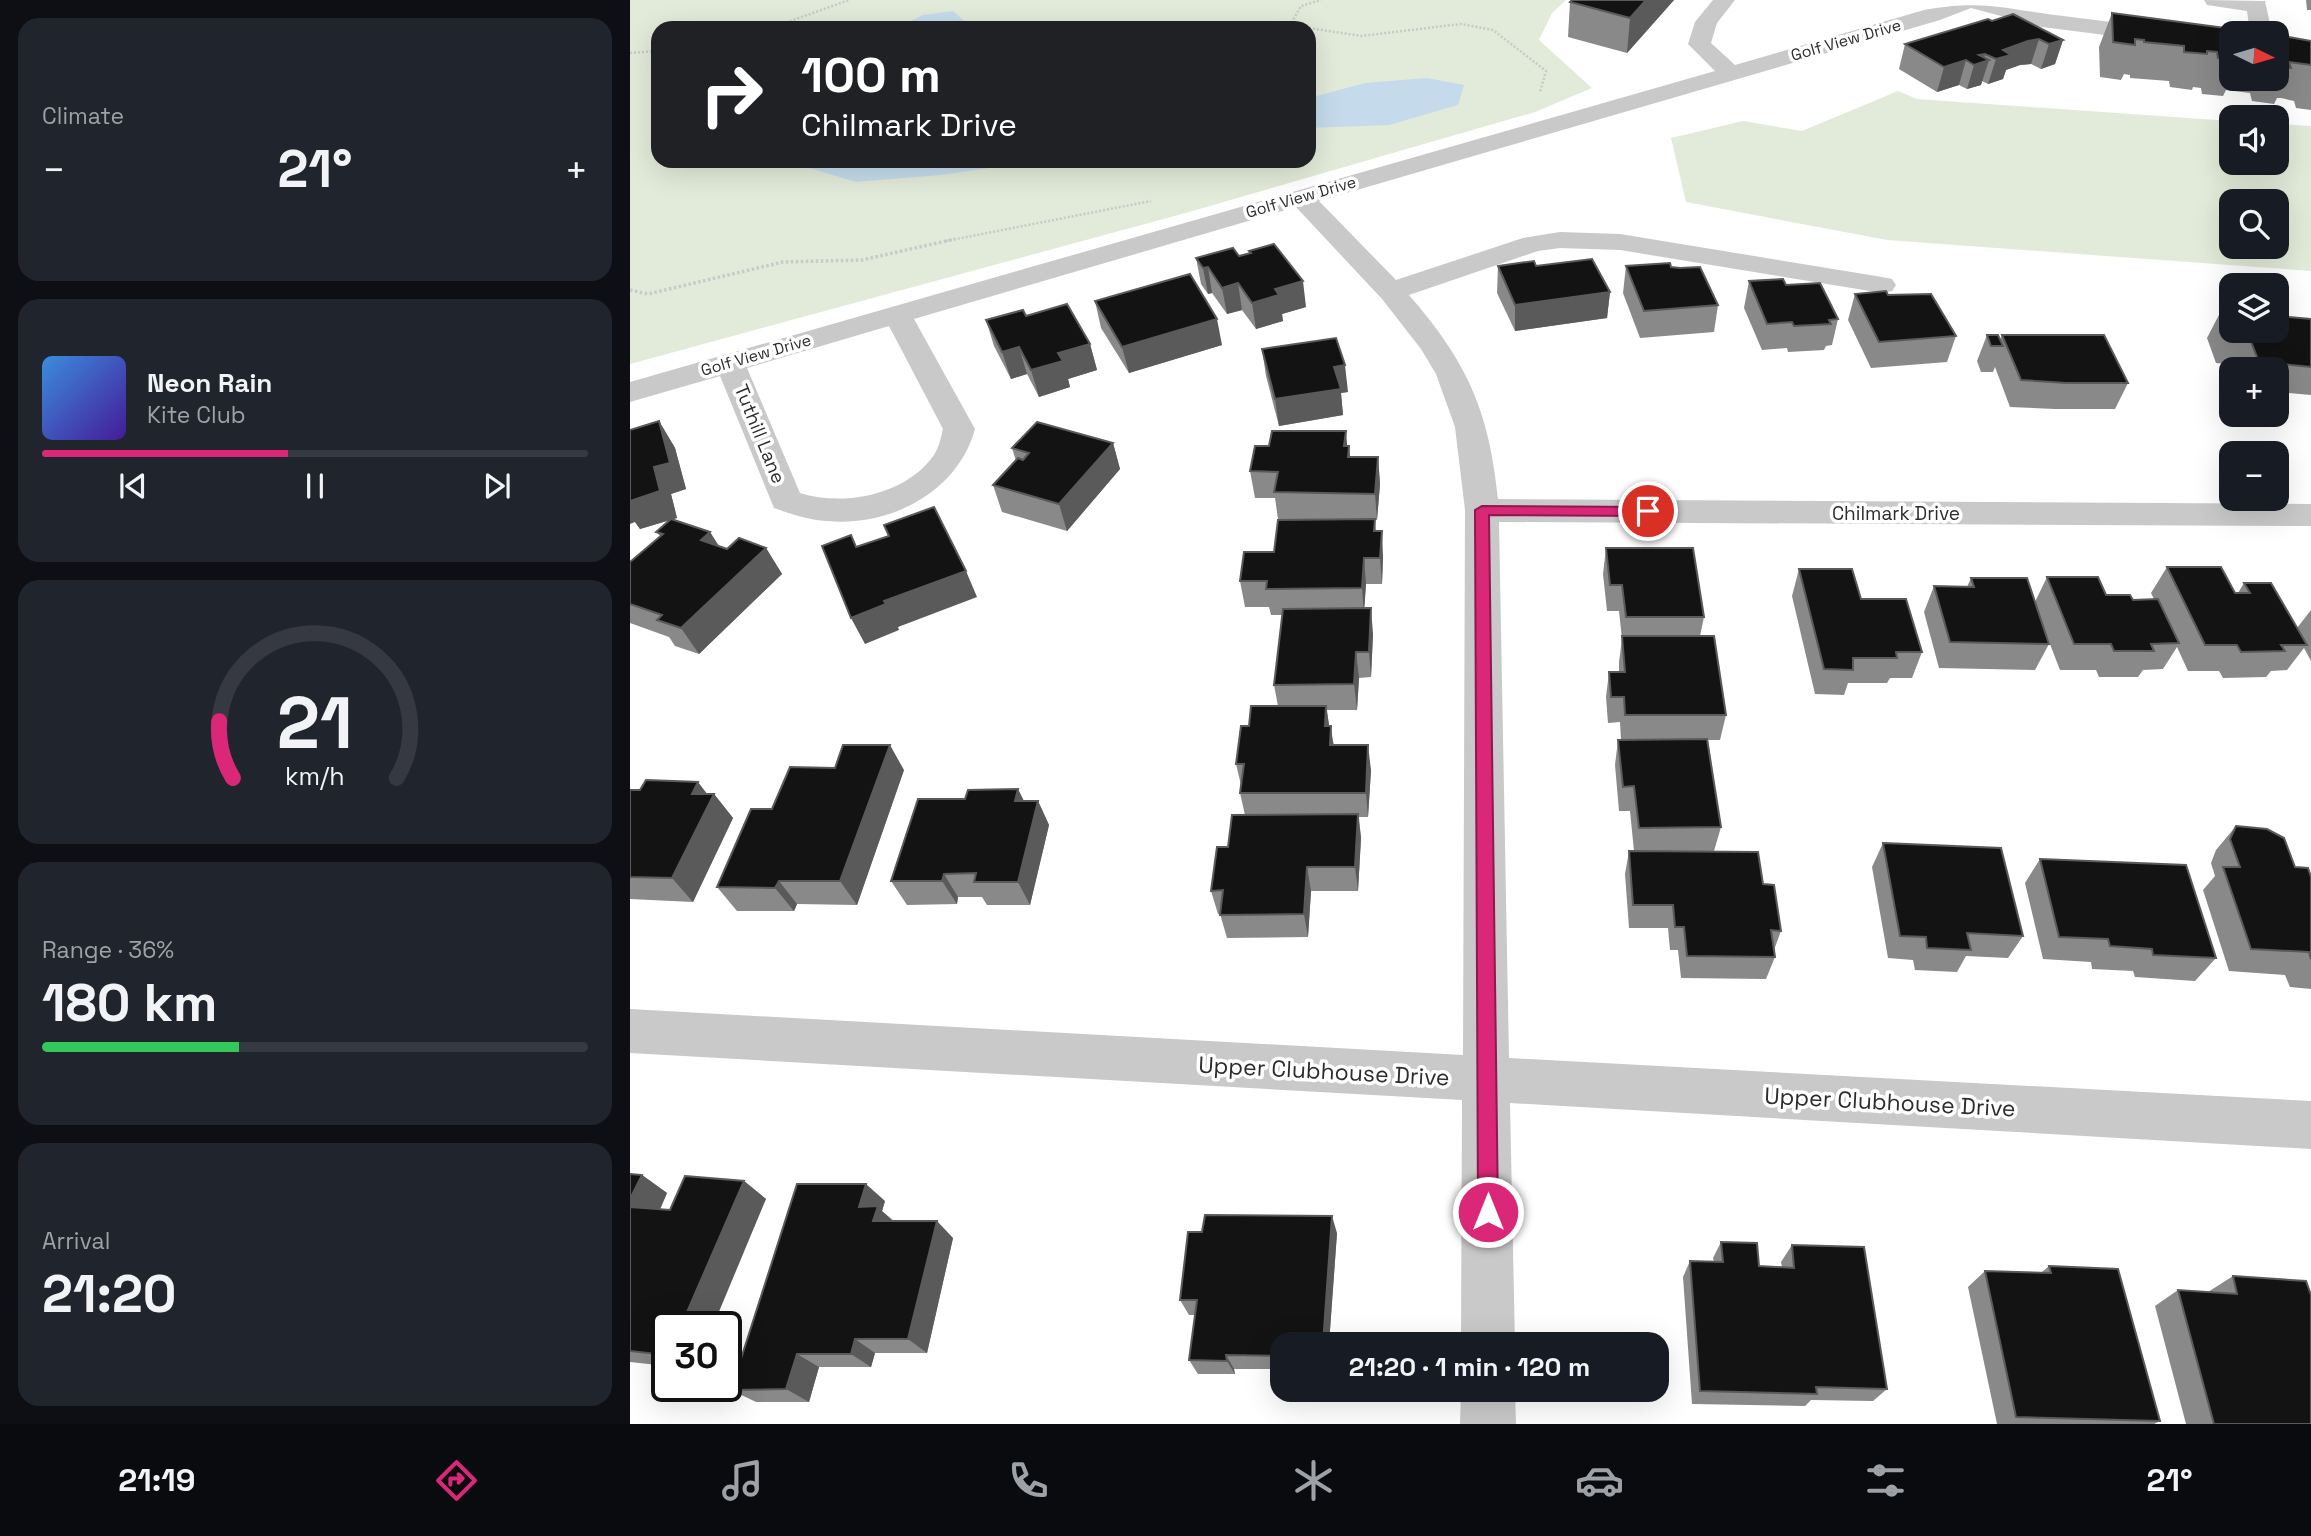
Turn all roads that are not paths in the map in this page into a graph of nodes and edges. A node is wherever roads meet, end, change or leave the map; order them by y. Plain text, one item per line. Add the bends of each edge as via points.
1 (1724, 0) edge
2 (1969, 0) edge
3 (2215, 0) edge
4 (2259, 21) edge
5 (2219, 42) edge
6 (1731, 73) junction
7 (1301, 198) junction
8 (1882, 285) dead end
9 (1389, 292) junction
10 (897, 314) junction
11 (730, 362) junction
12 (630, 392) edge
13 (1482, 510) junction
14 (2311, 516) edge
15 (630, 1031) edge
16 (1488, 1080) junction
17 (2311, 1125) edge
18 (1488, 1332) edge
19 (1488, 1402) edge
20 (1488, 1424) edge

1 - 6 street via 1706,22 1699,44
2 - 5 street via 2042,20
2 - 6 street, Golf View Drive
3 - 4 street via 2257,6
6 - 7 street, Golf View Drive
7 - 9 street
7 - 10 street, Golf View Drive
8 - 9 street via 1620,242 1560,240 1533,244
9 - 13 street via 1441,355 1462,398 1478,456
10 - 11 street, Golf View Drive
10 - 11 street, Tuthill Lane via 959,429 957,447 945,466 925,483 869,506 810,508 786,500
11 - 12 street, Golf View Drive
13 - 14 street, Chilmark Drive
13 - 16 street
15 - 16 street, Upper Clubhouse Drive
16 - 17 street, Upper Clubhouse Drive
16 - 18 street
19 - 20 street

